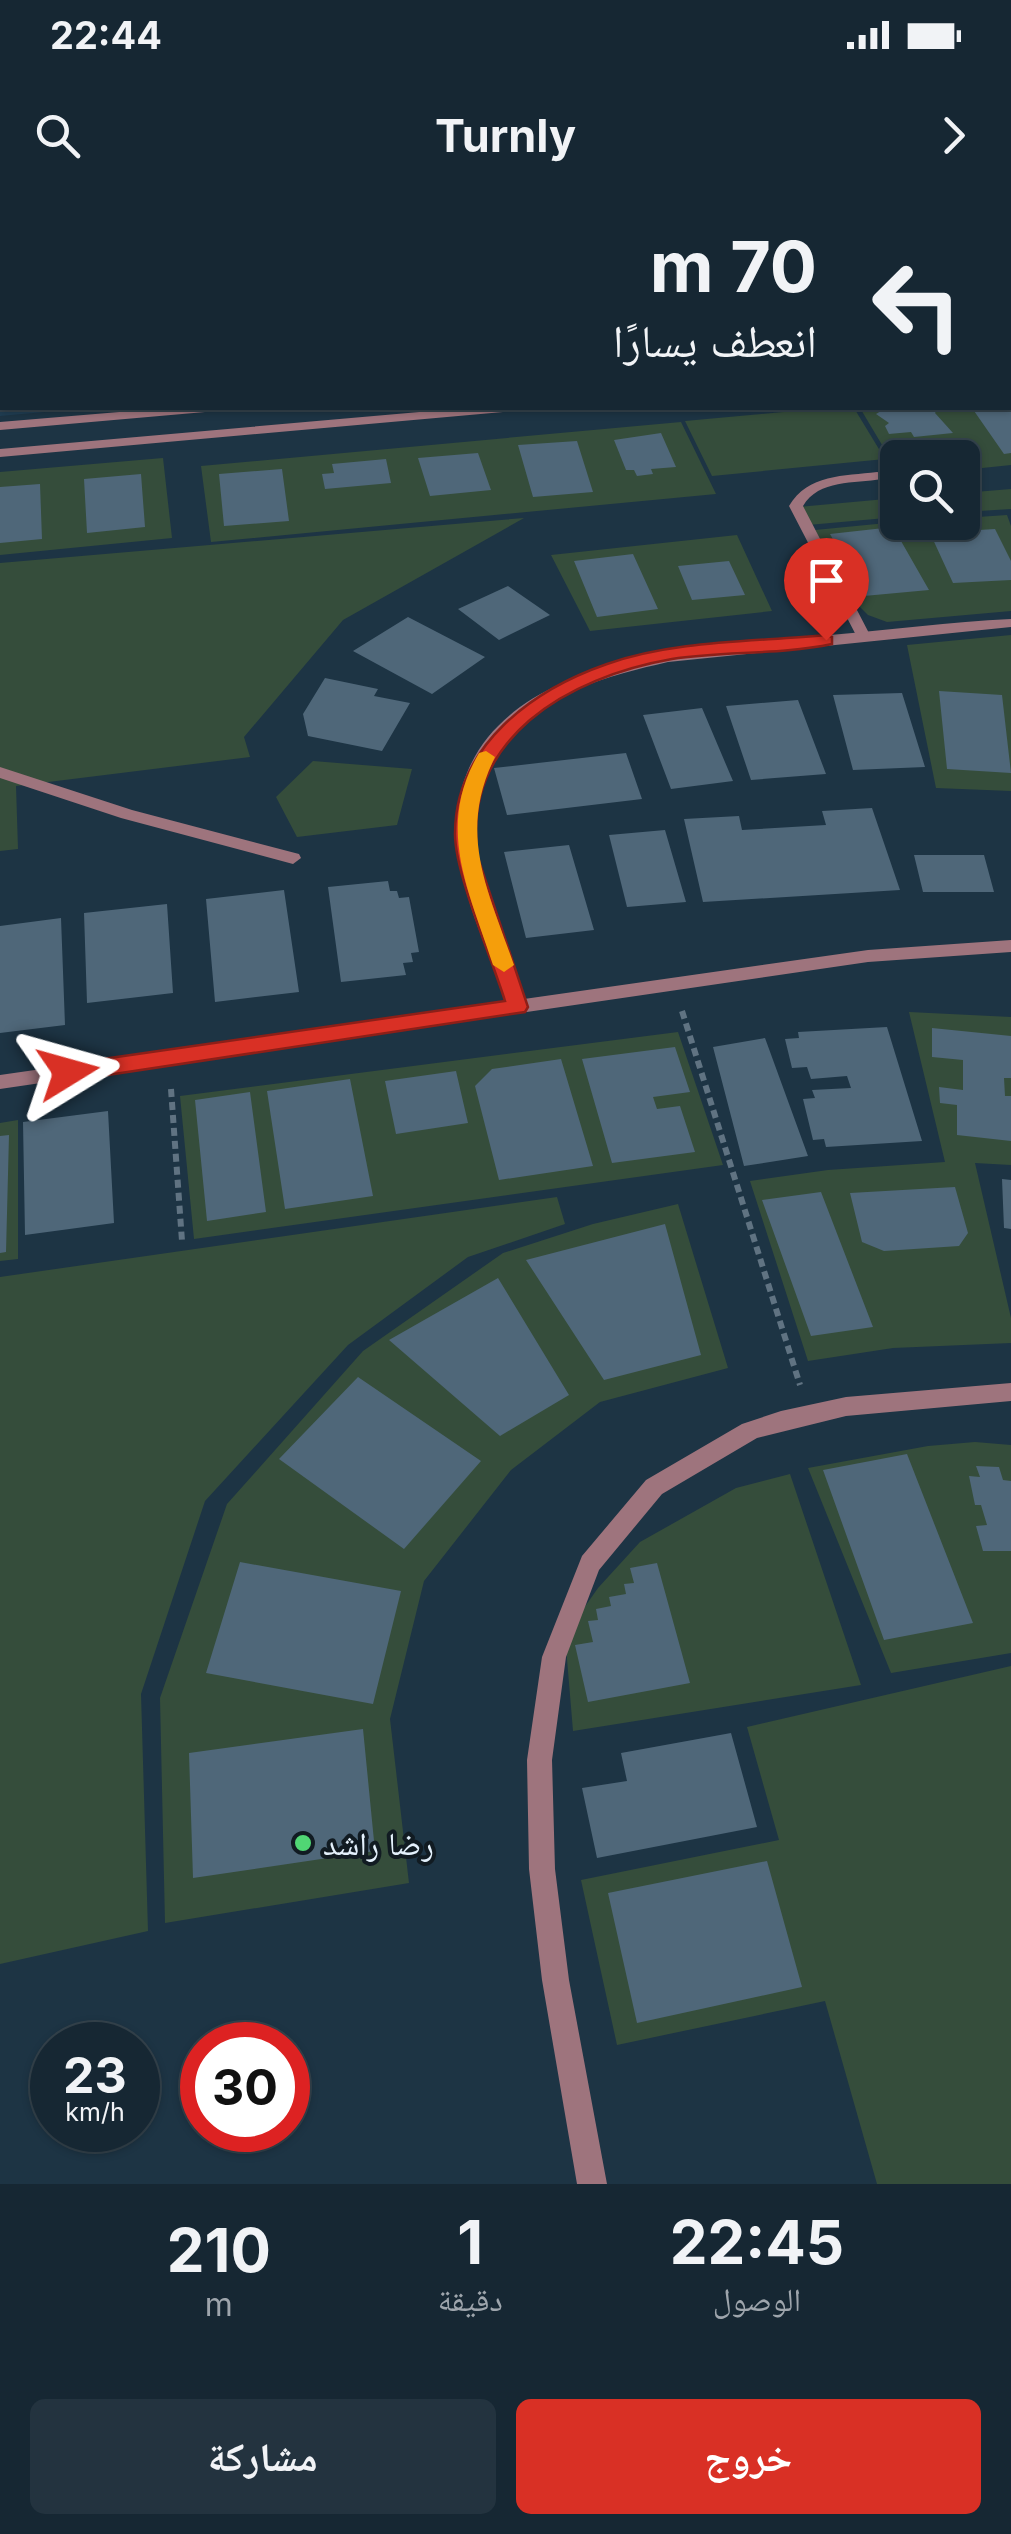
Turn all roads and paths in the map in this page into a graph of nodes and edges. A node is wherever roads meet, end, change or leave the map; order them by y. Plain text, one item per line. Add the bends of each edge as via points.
1 (182, 410) edge
2 (481, 410) edge
3 (0, 426) edge
4 (0, 453) edge
5 (877, 476) dead end
6 (1011, 624) edge
7 (864, 637) junction
8 (0, 772) edge
9 (294, 858) dead end
10 (1011, 946) edge
11 (673, 984) junction
12 (518, 1007) junction
13 (168, 1058) junction
14 (0, 1082) edge
15 (182, 1240) dead end
16 (1011, 1392) edge
17 (809, 1415) junction
18 (592, 2184) edge

1 - 3 street
2 - 4 street
5 - 7 street via 820,484 796,506
6 - 7 street
7 - 12 street via 674,654 613,668 535,706 496,742 472,785 464,833
8 - 9 street
10 - 11 street via 933,948
11 - 12 street
11 - 17 path
12 - 13 street
13 - 14 street
13 - 15 path
16 - 17 street via 902,1399
17 - 18 street via 712,1448 640,1500 582,1576 561,1622 540,1726 542,1882

